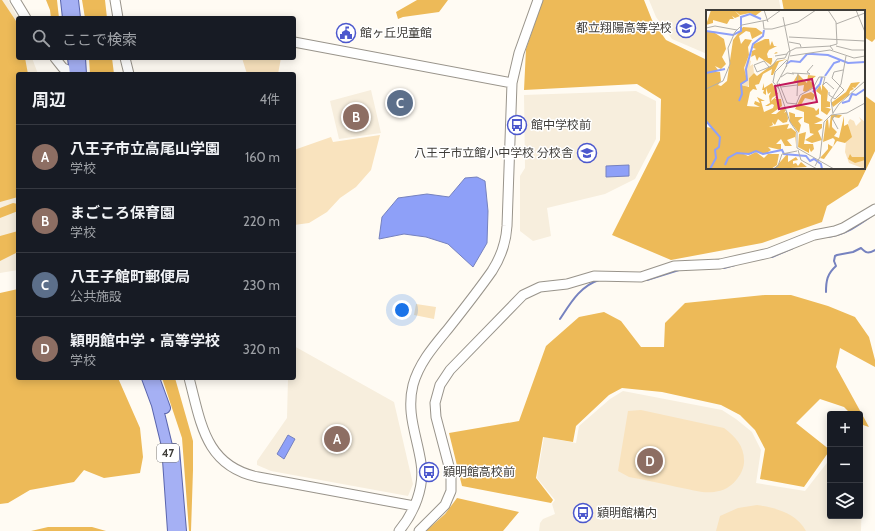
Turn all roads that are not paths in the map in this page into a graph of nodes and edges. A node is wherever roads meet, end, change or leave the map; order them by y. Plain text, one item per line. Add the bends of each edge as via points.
1 (14, 0) edge
2 (66, 0) edge
3 (73, 0) edge
4 (115, 0) edge
5 (538, 0) edge
6 (25, 16) edge
7 (68, 16) edge
8 (75, 16) edge
9 (118, 16) edge
10 (296, 42) edge
11 (57, 60) edge
12 (74, 60) edge
13 (80, 60) edge
14 (126, 60) edge
15 (72, 72) edge
16 (76, 72) edge
17 (77, 72) edge
18 (128, 72) edge
19 (512, 83) junction
20 (875, 209) edge
21 (148, 380) edge
22 (155, 380) edge
23 (190, 380) edge
24 (174, 485) junction
25 (414, 506) junction
26 (173, 531) edge
27 (181, 531) edge
28 (399, 531) edge
29 (419, 531) edge

1 - 6 street
2 - 7 main road
3 - 8 main road
4 - 9 street
5 - 19 street via 519,53
10 - 19 street
11 - 15 street via 63,68
12 - 16 main road
13 - 17 main road
14 - 18 street
19 - 25 street via 505,240 492,271 428,354 415,380 411,396 411,415 421,470
20 - 29 street via 843,228 814,235 774,252 720,264 674,266 641,276 594,276 567,284 540,287 523,295 450,370 440,385 435,403 436,417 452,479 451,491 445,505
21 - 24 main road, 47 via 164,432
22 - 24 main road, 47 via 165,408 175,456
23 - 25 street via 207,439 218,454 237,470 258,477
24 - 26 main road, 47
24 - 27 main road, 47
25 - 28 street

